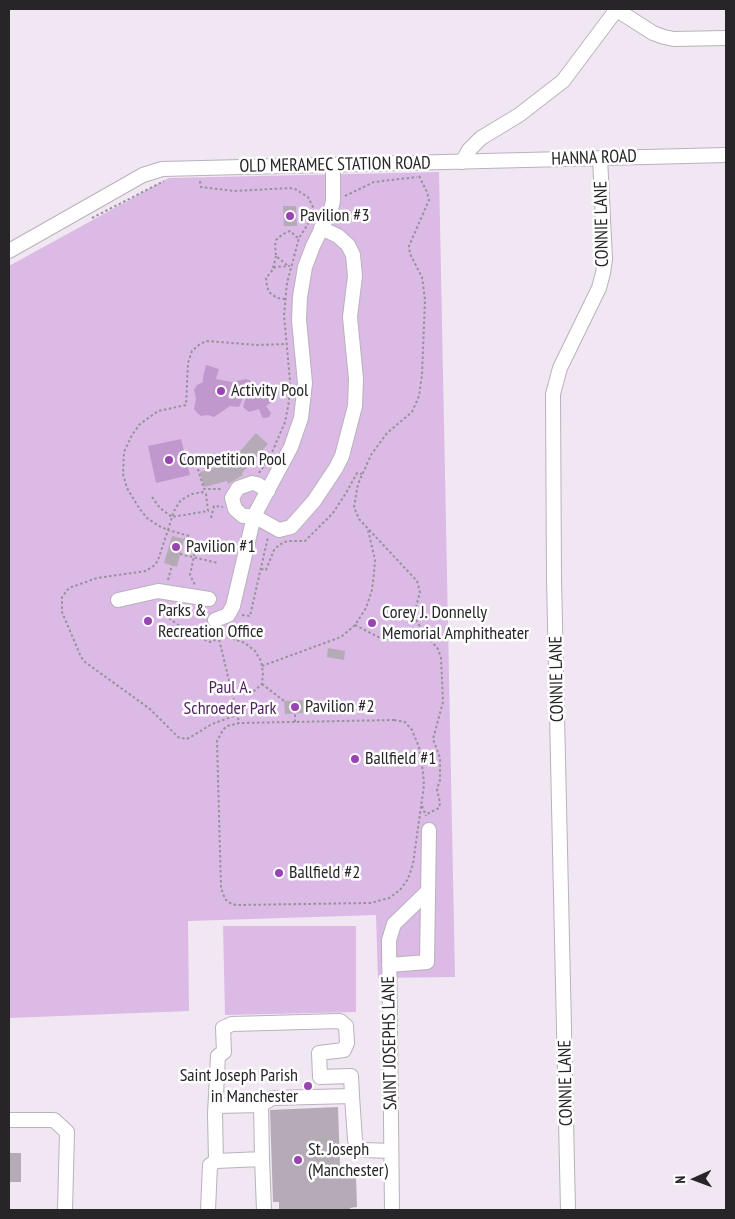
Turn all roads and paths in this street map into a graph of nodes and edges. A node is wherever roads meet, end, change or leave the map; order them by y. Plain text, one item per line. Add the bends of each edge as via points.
1 (617, 9) edge
2 (726, 38) edge
3 (726, 155) edge
4 (600, 158) junction
5 (462, 162) junction
6 (333, 165) junction
7 (200, 176) dead end
8 (171, 178) dead end
9 (333, 201) junction
10 (88, 220) dead end
11 (320, 228) junction
12 (299, 238) junction
13 (9, 251) edge
14 (276, 256) junction
15 (287, 265) junction
16 (290, 266) junction
17 (273, 268) junction
18 (285, 300) junction
19 (286, 344) junction
20 (198, 469) dead end
21 (262, 470) dead end
22 (362, 474) junction
23 (227, 489) dead end
24 (268, 492) junction
25 (152, 497) dead end
26 (226, 504) dead end
27 (254, 516) junction
28 (172, 517) junction
29 (211, 518) dead end
30 (367, 528) junction
31 (168, 530) junction
32 (189, 536) dead end
33 (264, 536) dead end
34 (184, 539) dead end
35 (378, 539) junction
36 (371, 542) junction
37 (180, 554) dead end
38 (195, 558) junction
39 (218, 563) dead end
40 (261, 569) junction
41 (197, 586) dead end
42 (209, 599) dead end
43 (118, 600) dead end
44 (170, 612) dead end
45 (234, 614) dead end
46 (214, 620) joint
47 (355, 624) junction
48 (424, 633) junction
49 (218, 634) junction
50 (202, 635) junction
51 (262, 666) junction
52 (262, 684) junction
53 (232, 692) junction
54 (284, 701) dead end
55 (295, 714) dead end
56 (237, 715) junction
57 (295, 722) junction
58 (239, 723) junction
59 (421, 804) junction
60 (425, 815) junction
61 (429, 830) joint
62 (428, 891) junction
63 (389, 965) junction
64 (352, 1096) junction
65 (261, 1105) junction
66 (216, 1106) junction
67 (9, 1120) edge
68 (391, 1150) junction
69 (262, 1159) junction
70 (216, 1161) junction
71 (65, 1210) edge
72 (208, 1210) edge
73 (264, 1210) edge
74 (392, 1210) edge
75 (568, 1210) edge

1 - 2 street via 664,37
1 - 5 street via 563,81 519,115 481,138
3 - 4 street, HANNA ROAD
4 - 5 street, HANNA ROAD
4 - 75 street, CONNIE LANE via 603,273 599,288 560,368 553,394
5 - 6 street, OLD MERAMEC STATION ROAD
6 - 9 street
6 - 13 street, OLD MERAMEC STATION ROAD via 155,170
7 - 12 path via 201,187 234,191 290,188 302,192 317,212
8 - 10 path
9 - 11 street
9 - 22 path via 374,182 418,177 429,200 409,246 422,277 424,300 419,396 412,412 379,442
11 - 24 street via 305,267 300,297 305,383 301,418 291,447
11 - 27 street via 338,236 348,245 355,267 350,317 356,392 349,431 336,468 314,502 292,527 279,530
12 - 14 path via 290,231 279,237 275,244
12 - 16 path
14 - 15 path
14 - 17 path
15 - 16 path
15 - 17 path
16 - 18 path
17 - 18 path via 266,278 267,290 274,297
18 - 19 path
19 - 21 path via 290,381 287,412 278,442
19 - 31 path via 215,341 200,344 192,351 188,363 186,405 158,411 144,420 132,435 124,452 123,474 127,488 142,513
20 - 23 path via 204,489
22 - 30 path via 354,507
22 - 40 path via 357,473 333,513 306,541 278,544 266,570
24 - 27 street
24 - 27 street via 252,483 234,493 232,503 238,513
25 - 28 path
26 - 29 path via 224,507 214,506
27 - 46 street via 233,606 228,615
28 - 28 path via 186,496 198,492 206,494 208,511
28 - 31 path
30 - 35 path
30 - 36 path
31 - 32 path
31 - 56 path via 158,560 151,568 141,573 97,578 72,586 62,597 62,612 85,662 150,709 178,736 189,738 212,724
33 - 40 path via 269,537
34 - 38 path via 192,542
35 - 36 path
35 - 48 path via 417,581 420,592 415,615
36 - 47 path via 375,560 372,590 366,608
37 - 38 path
38 - 39 path
38 - 41 path via 190,578
40 - 45 path via 250,616
42 - 43 street via 158,591
44 - 50 path via 169,618 189,633
46 - 49 path
47 - 48 path via 384,640 394,634 416,636
47 - 51 path via 341,636
48 - 60 path via 440,653 444,695 433,736 440,758 437,789 440,803 439,808
49 - 50 path via 208,628
49 - 50 path via 210,642
49 - 51 path via 245,643 255,651
49 - 53 path
51 - 52 path
52 - 53 path via 247,694
52 - 54 path
53 - 56 path
55 - 57 path
56 - 58 path
57 - 58 path
57 - 59 path via 405,722 415,735 423,766
58 - 59 path via 227,726 217,740 221,888 225,898 236,905 371,903 389,898 400,890 411,872
59 - 60 path
60 - 61 path
61 - 62 street
62 - 63 street, SAINT JOSEPHS LANE via 394,924 389,940
62 - 63 street via 427,962
63 - 68 street, SAINT JOSEPHS LANE
64 - 65 street via 272,1098
64 - 66 street via 351,1076 320,1077 318,1053 344,1050 347,1043 346,1026 340,1021 232,1024 223,1028 224,1052 218,1056
64 - 68 street via 358,1148
65 - 66 street
65 - 69 street
66 - 70 street
67 - 71 street via 54,1120 67,1132
68 - 74 street, SAINT JOSEPHS LANE
69 - 70 street
69 - 73 street
70 - 72 street via 210,1165

